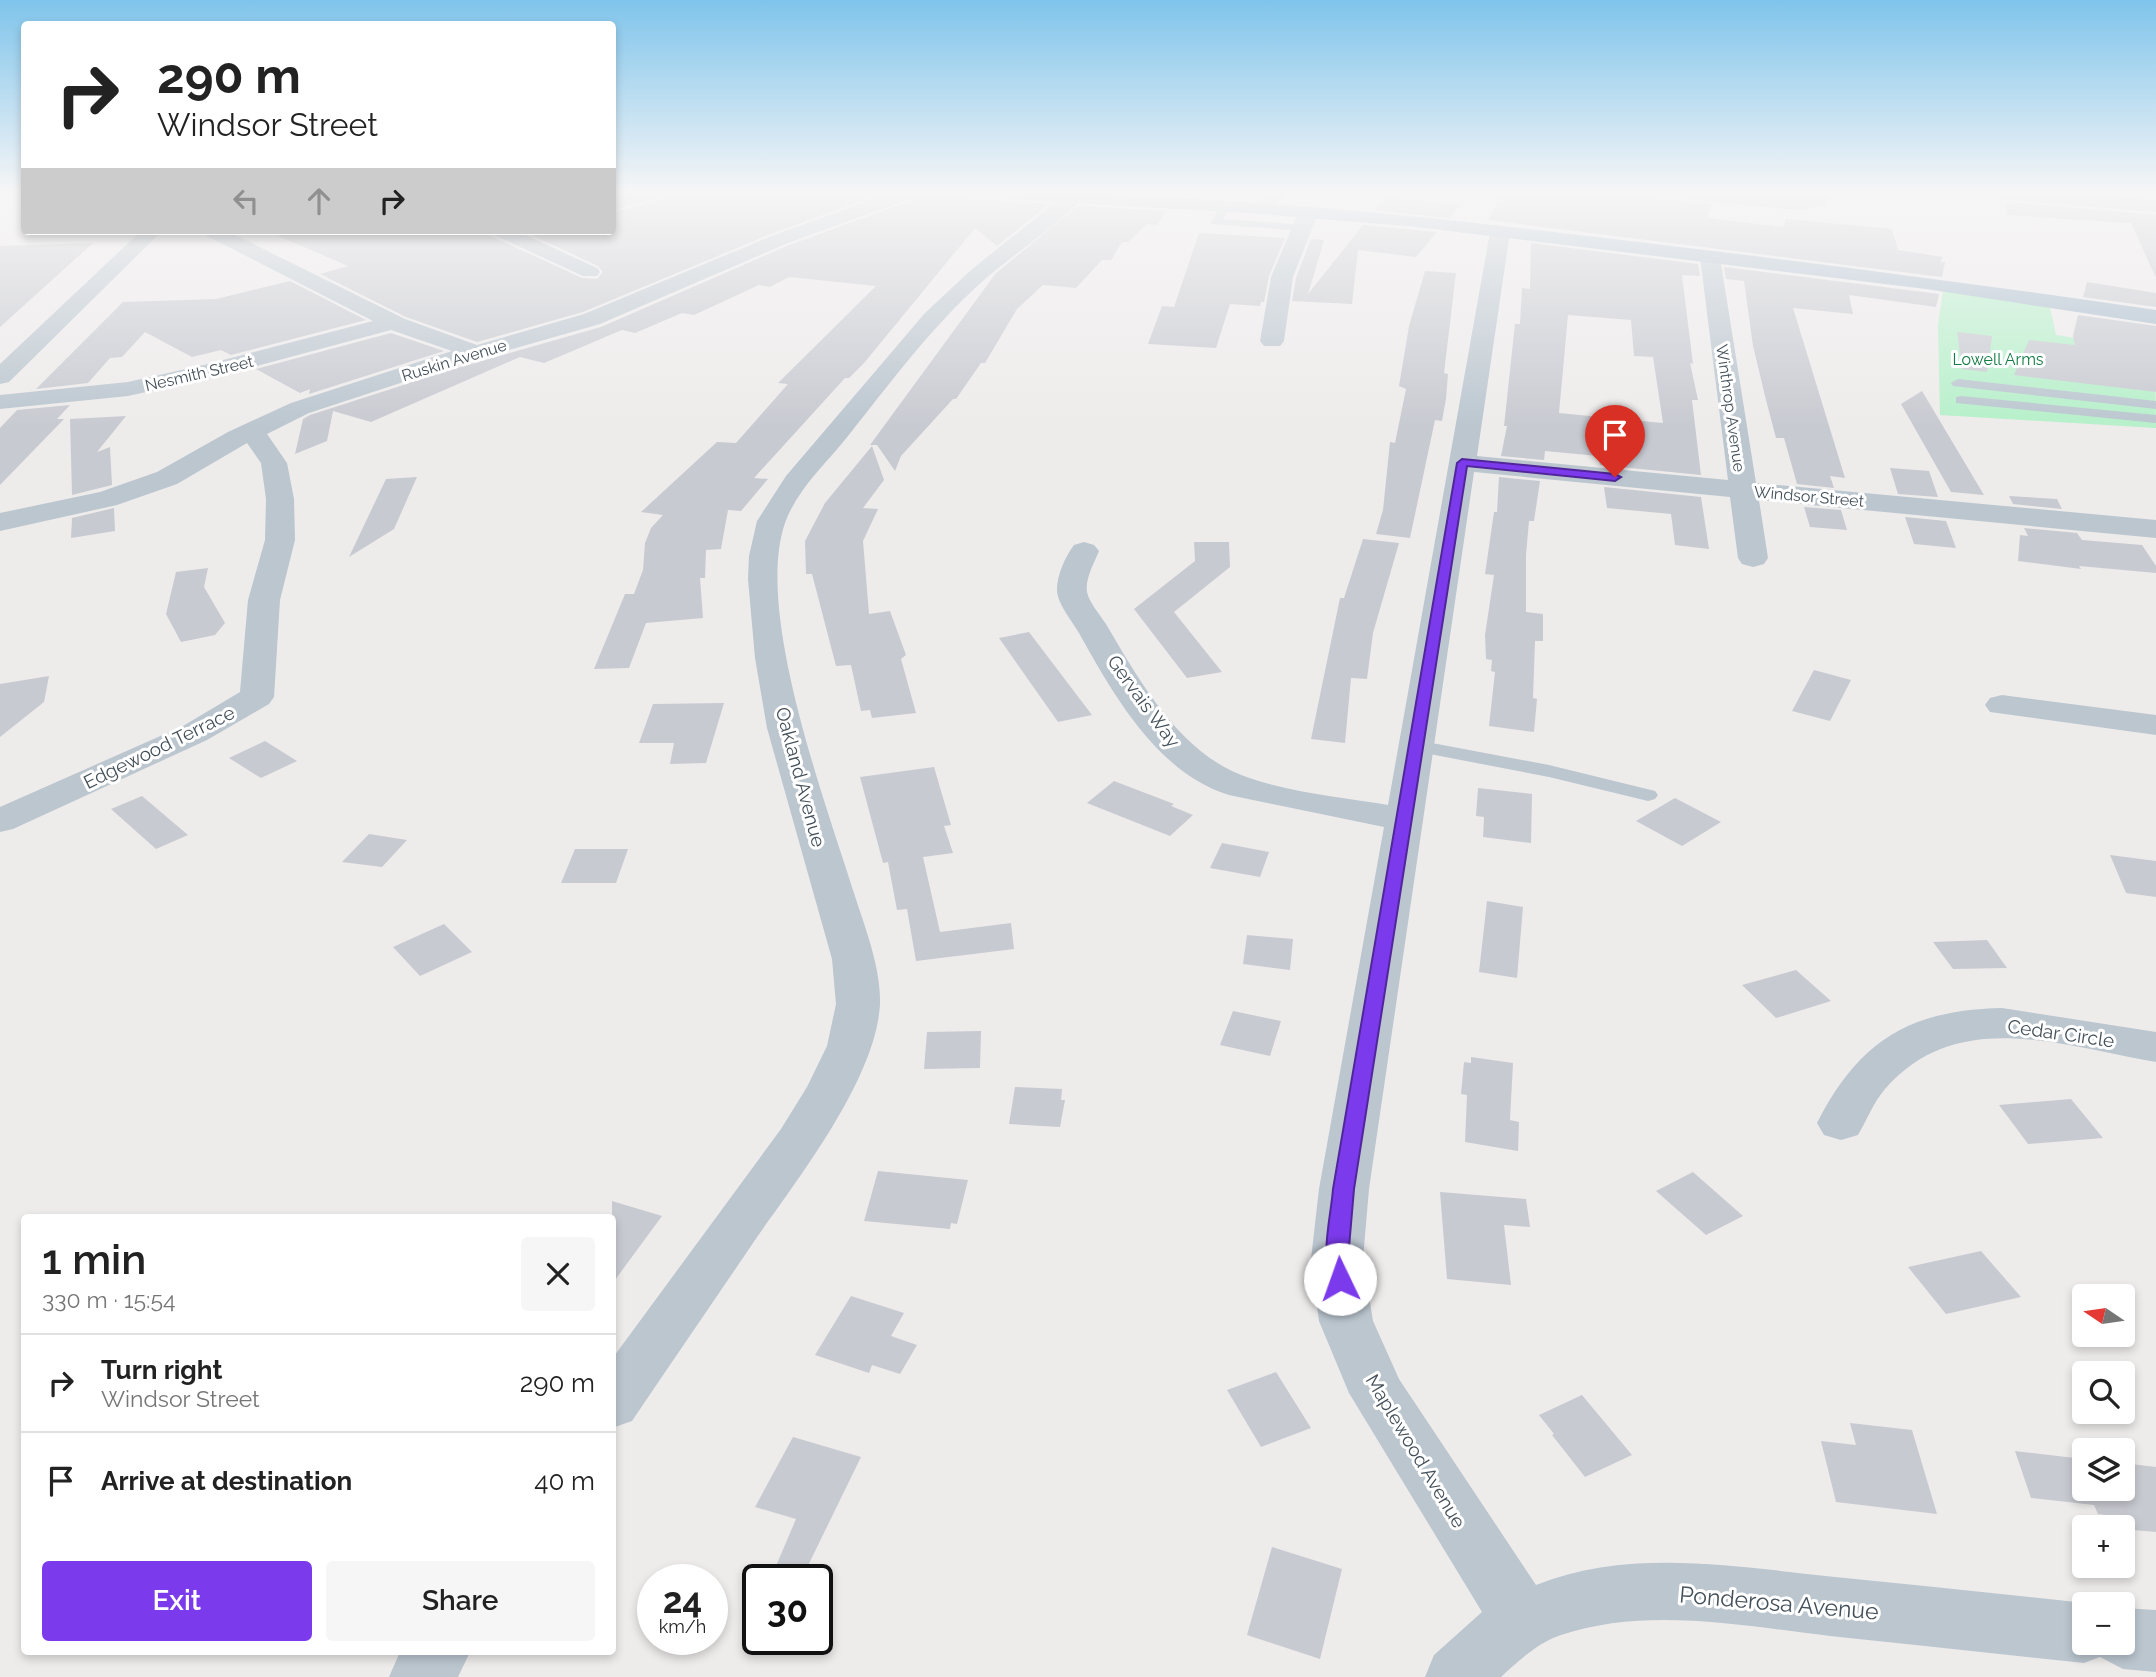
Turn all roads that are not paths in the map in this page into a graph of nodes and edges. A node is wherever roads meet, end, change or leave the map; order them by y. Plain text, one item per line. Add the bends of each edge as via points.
1 (110, 271) edge
2 (293, 271) edge
3 (704, 271) edge
4 (984, 271) edge
5 (1284, 271) edge
6 (1494, 271) edge
7 (1712, 271) edge
8 (1828, 271) edge
9 (2156, 317) edge
10 (394, 322) junction
11 (1272, 341) dead end
12 (476, 352) junction
13 (0, 377) edge
14 (1958, 383) dead end
15 (1961, 400) dead end
16 (0, 402) edge
17 (2156, 405) edge
18 (2156, 419) edge
19 (252, 431) junction
20 (1462, 463) junction
21 (1743, 489) junction
22 (0, 522) edge
23 (2156, 529) edge
24 (1084, 551) dead end
25 (1752, 558) dead end
26 (2002, 705) dead end
27 (2156, 725) edge
28 (1416, 746) junction
29 (1648, 795) dead end
30 (1404, 820) junction
31 (0, 821) edge
32 (2156, 1047) edge
33 (1841, 1124) dead end
34 (616, 1398) edge
35 (1523, 1620) junction
36 (2072, 1632) edge
37 (2135, 1638) edge
38 (2156, 1641) edge
39 (436, 1655) edge
40 (421, 1677) edge
41 (1457, 1677) edge

1 - 13 street
2 - 10 street
3 - 12 street, Ruskin Avenue via 592,318
4 - 34 street, Oakland Avenue via 929,321 801,475 767,533 762,565 764,605 782,716 853,959 858,1004 849,1046 804,1131
5 - 11 street
6 - 20 street, Maplewood Avenue
7 - 21 street, Winthrop Avenue
8 - 9 main road
10 - 12 street
10 - 16 street, Nesmith Street via 128,389
12 - 19 street, Ruskin Avenue via 300,408
14 - 17 lane
15 - 18 lane
19 - 22 street, Ruskin Avenue via 167,478 107,499
19 - 31 street, Edgewood Terrace via 274,463 280,499 280,540 264,600 257,697 195,733
20 - 21 street, Windsor Street
20 - 28 street, Maplewood Avenue
21 - 23 street, Windsor Street
21 - 25 street, Winthrop Avenue
24 - 30 street, Gervais Way via 1073,592 1143,707 1195,765 1218,779 1260,792
26 - 27 street
28 - 29 lane
28 - 30 street, Maplewood Avenue
30 - 35 street, Maplewood Avenue via 1344,1189 1337,1259 1346,1321 1377,1393
32 - 33 street, Cedar Circle via 2001,1023 1950,1028 1908,1044 1877,1066 1852,1097
35 - 36 street, Ponderosa Avenue via 1606,1595 1714,1593
35 - 41 street, Ponderosa Avenue via 1483,1647
37 - 38 street
39 - 40 street

